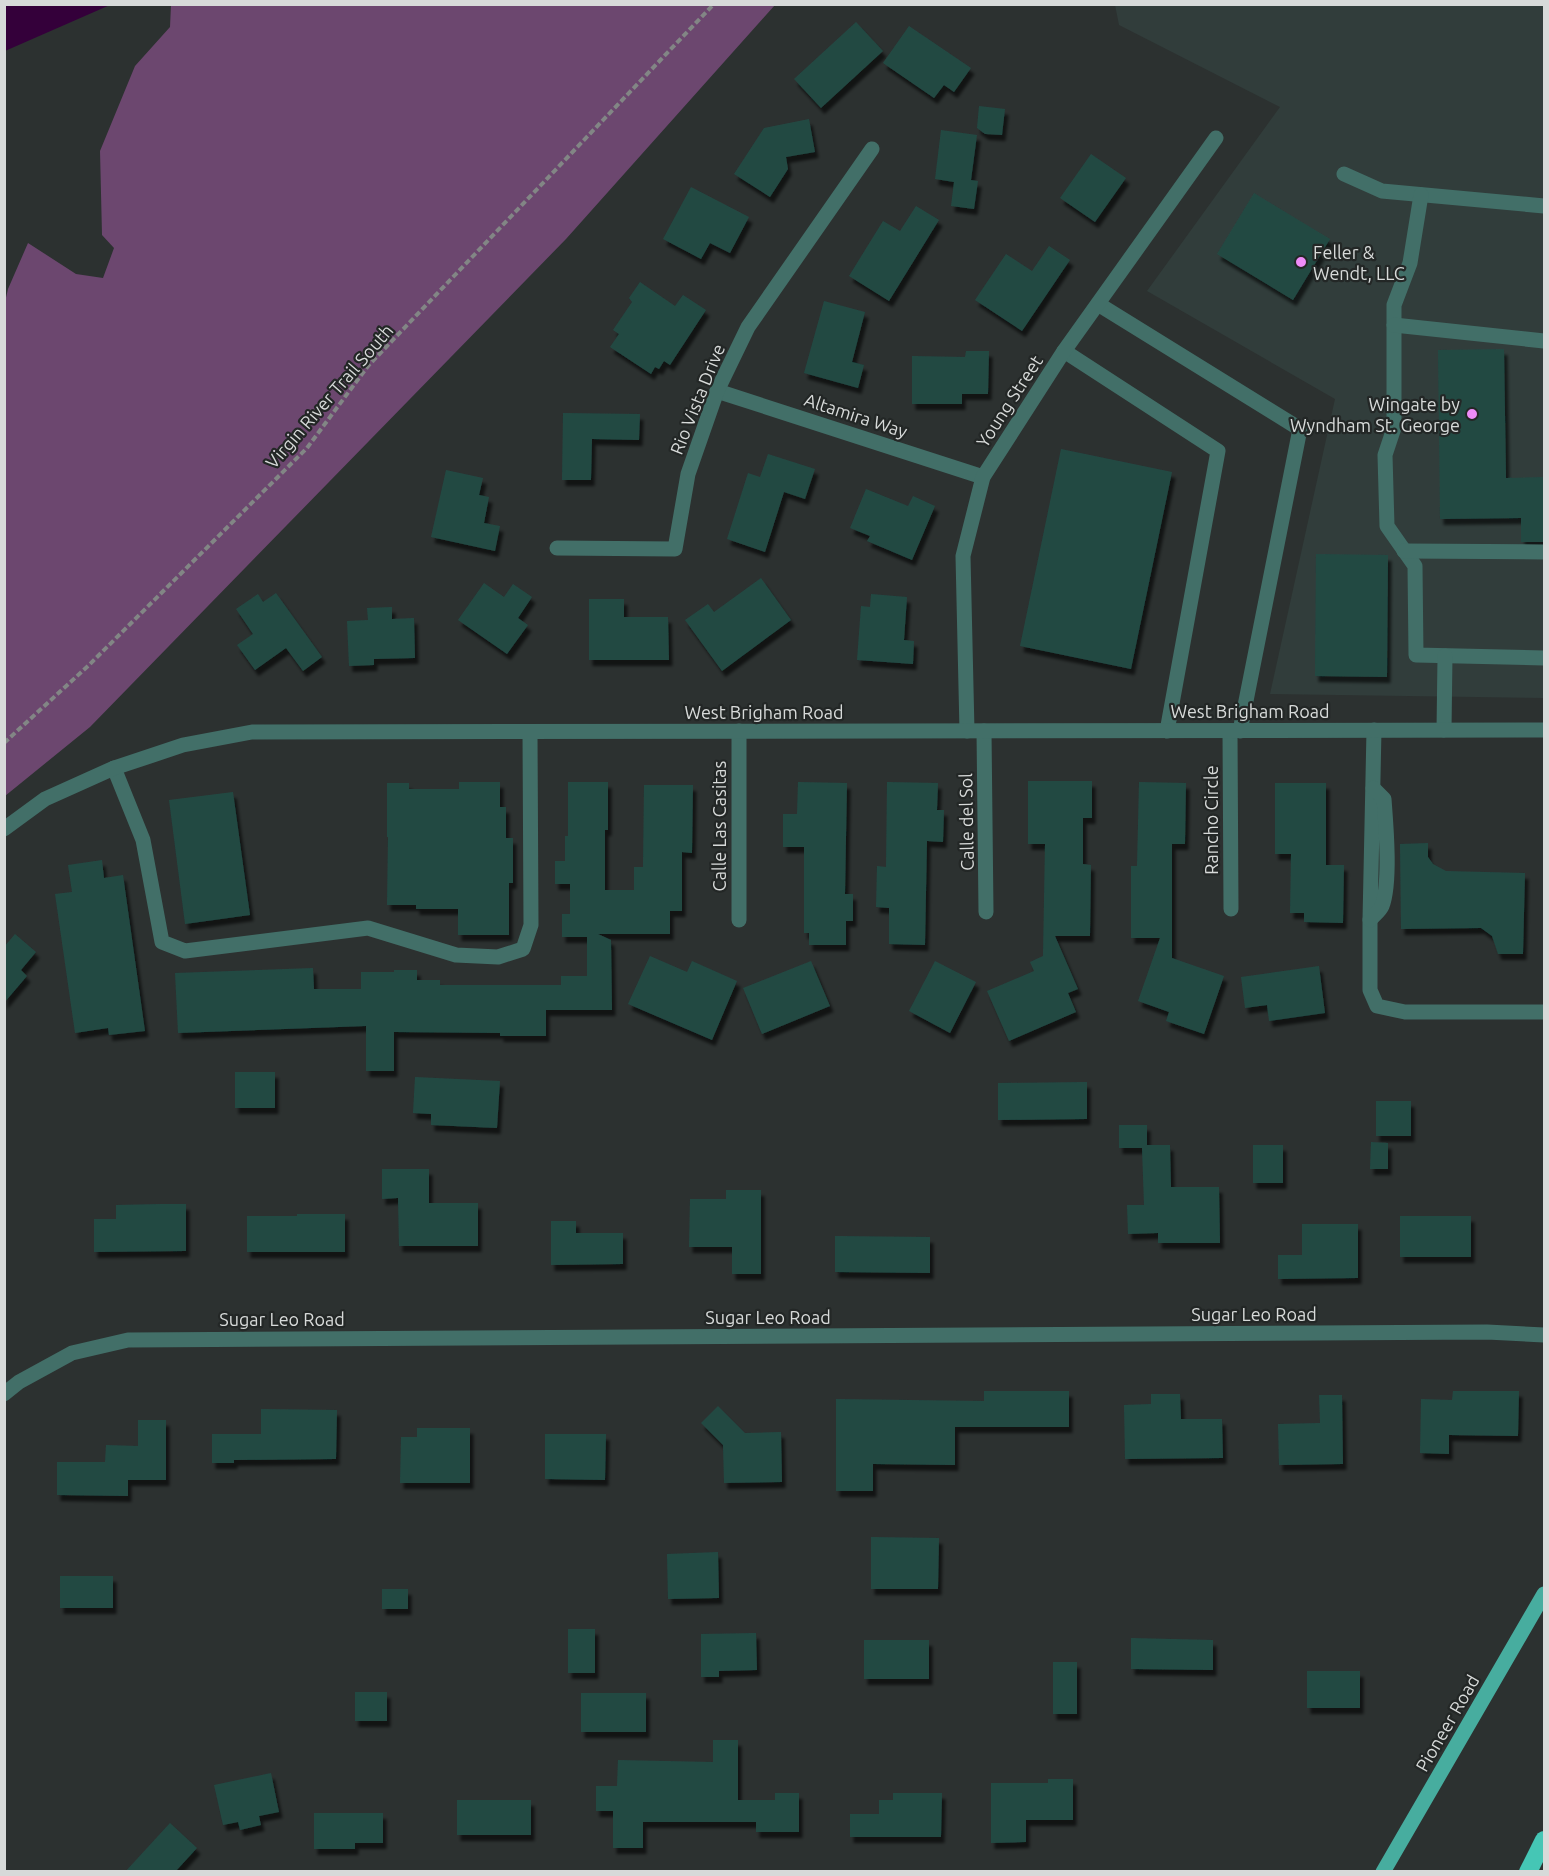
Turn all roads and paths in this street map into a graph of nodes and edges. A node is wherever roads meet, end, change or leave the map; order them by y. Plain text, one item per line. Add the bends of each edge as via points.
1 (714, 4) edge
2 (1216, 138) dead end
3 (872, 149) dead end
4 (1344, 174) dead end
5 (1421, 195) junction
6 (1545, 206) edge
7 (1098, 304) junction
8 (1394, 325) junction
9 (1545, 341) edge
10 (1064, 351) junction
11 (717, 391) junction
12 (983, 477) junction
13 (557, 548) dead end
14 (1404, 551) junction
15 (1545, 552) edge
16 (1445, 656) junction
17 (1545, 658) edge
18 (1374, 730) junction
19 (1444, 730) junction
20 (1545, 730) edge
21 (738, 731) junction
22 (967, 731) junction
23 (984, 731) junction
24 (1167, 731) junction
25 (1235, 731) junction
26 (530, 732) junction
27 (4, 743) edge
28 (114, 768) junction
29 (4, 829) edge
30 (1231, 909) dead end
31 (986, 912) dead end
32 (739, 920) dead end
33 (1545, 1012) edge
34 (1545, 1335) edge
35 (4, 1394) edge
36 (1545, 1594) edge
37 (1545, 1840) edge
38 (1383, 1872) edge
39 (1528, 1872) edge

1 - 27 path, Virgin River Trail South via 368,366 307,448 88,666
2 - 7 street, Young Street
3 - 11 street, Rio Vista Drive via 748,327
4 - 5 street via 1382,191
5 - 6 street
5 - 8 street via 1410,263 1394,305
7 - 10 street, Young Street
7 - 25 street, Rancho Circle via 1300,429
8 - 9 street
8 - 14 street via 1394,428 1385,455 1387,526
10 - 12 street, Young Street
10 - 24 street via 1218,451
11 - 12 street, Altamira Way
11 - 13 street, Rio Vista Drive via 688,474 675,549
12 - 22 street, Young Street via 963,556
14 - 15 street
14 - 16 street via 1415,566 1416,655
16 - 17 street
16 - 19 street
18 - 19 street, West Brigham Road
18 - 25 street, West Brigham Road
18 - 33 street via 1370,990 1377,1006 1405,1012
19 - 20 street, West Brigham Road
21 - 22 street, West Brigham Road
21 - 26 street, West Brigham Road
21 - 32 street, Calle Las Casitas
22 - 23 street, West Brigham Road
23 - 24 street, West Brigham Road
23 - 31 street, Calle del Sol
24 - 25 street, West Brigham Road
25 - 30 street, Rancho Circle
26 - 28 street, West Brigham Road via 252,732 183,745
26 - 28 street via 531,925 523,949 498,957 456,954 369,928 185,951 162,942 143,840
28 - 29 street, West Brigham Road via 45,799
34 - 35 street, Sugar Leo Road via 1487,1332 128,1340 72,1353
36 - 38 main road, Pioneer Road
37 - 39 highway

